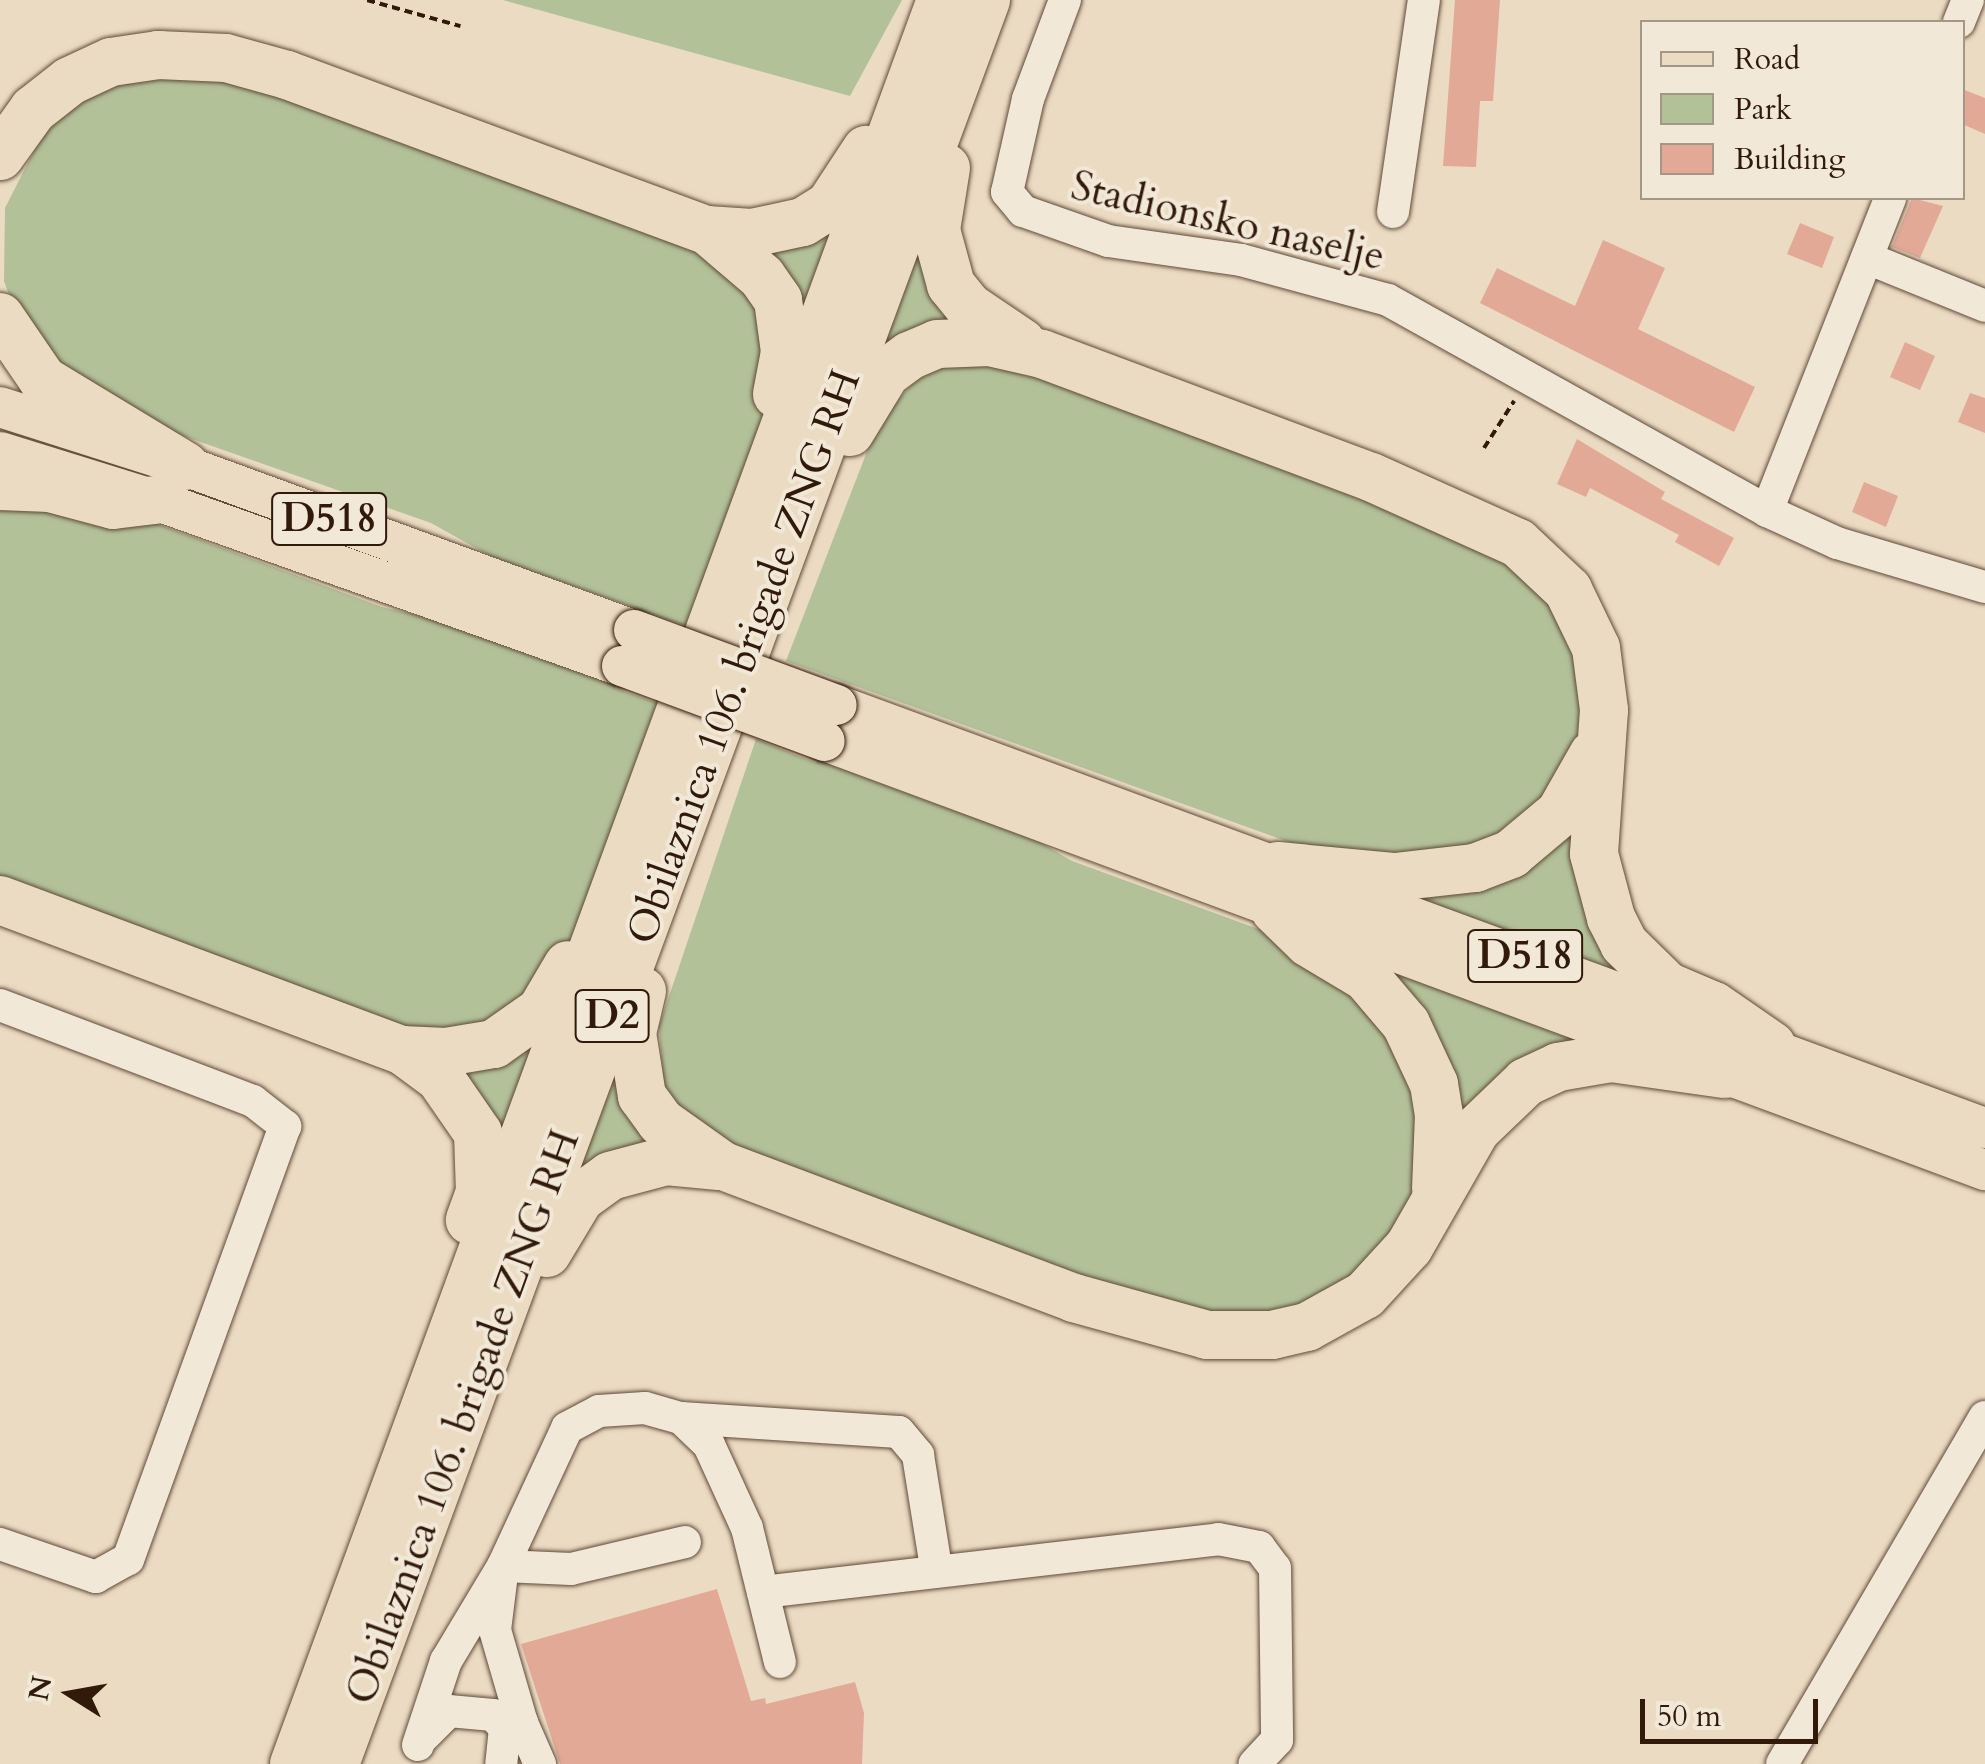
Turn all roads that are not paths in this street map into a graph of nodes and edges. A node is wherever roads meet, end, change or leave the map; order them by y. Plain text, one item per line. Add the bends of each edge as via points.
1 (941, 0) edge
2 (986, 0) edge
3 (1065, 0) edge
4 (1424, 0) edge
5 (940, 66) junction
6 (0, 156) edge
7 (1889, 200) edge
8 (1393, 212) dead end
9 (706, 230) junction
10 (1867, 258) junction
11 (1985, 306) edge
12 (0, 317) edge
13 (1042, 354) junction
14 (0, 408) edge
15 (0, 452) edge
16 (170, 483) junction
17 (0, 486) edge
18 (780, 498) junction
19 (1767, 511) junction
20 (1985, 586) edge
21 (1600, 738) junction
22 (1277, 888) junction
23 (0, 900) edge
24 (632, 902) junction
25 (0, 1006) edge
26 (1772, 1046) junction
27 (402, 1050) junction
28 (1725, 1074) junction
29 (1985, 1128) edge
30 (722, 1166) junction
31 (1985, 1170) edge
32 (1435, 1198) junction
33 (475, 1326) junction
34 (682, 1418) junction
35 (1985, 1418) edge
36 (684, 1542) dead end
37 (0, 1544) edge
38 (503, 1566) junction
39 (936, 1568) junction
40 (763, 1592) junction
41 (780, 1662) dead end
42 (514, 1725) junction
43 (415, 1754) edge
44 (294, 1764) edge
45 (335, 1764) edge
46 (501, 1764) edge
47 (540, 1764) edge
48 (1255, 1764) edge
49 (1782, 1764) edge

1 - 5 highway, Obilaznica 106. brigade ZNG RH / D2
2 - 5 highway, Obilaznica 106. brigade ZNG RH / D2
3 - 19 street, Stadionsko naselje via 1028,99 1008,192 1023,211 1108,241 1241,260 1388,300
4 - 8 street, Stadionsko naselje
5 - 9 highway via 880,116 858,170 830,204 778,228
5 - 13 highway via 941,260 969,307
5 - 18 highway, Obilaznica 106. brigade ZNG RH / D2
6 - 9 highway via 32,110 70,81 111,62 158,55 226,58
7 - 10 street
9 - 18 highway via 762,277 784,323
10 - 11 street
10 - 19 street
12 - 16 highway via 11,342 43,380 98,417 138,432
13 - 18 highway via 960,341 909,356 866,399 833,466
13 - 21 highway via 1370,477 1518,543 1548,566 1583,615 1604,680
14 - 16 main road, D518
15 - 16 main road, D518
16 - 17 highway via 113,505 50,488
16 - 22 main road, D518, bridge
18 - 24 highway, Obilaznica 106. brigade ZNG RH / D2
19 - 20 street, Stadionsko naselje via 1837,543
21 - 22 highway via 1560,813 1493,861 1442,876
21 - 26 highway via 1594,854 1624,944 1667,986 1714,1006
22 - 26 main road, D518
22 - 28 main road, D518
22 - 32 highway via 1310,943 1366,977 1414,1038 1440,1115
23 - 27 highway
24 - 27 highway via 515,1033 470,1050
24 - 30 highway via 634,1064 642,1096 661,1122
24 - 33 highway, Obilaznica 106. brigade ZNG RH / D2
25 - 37 street via 254,1102 285,1126 128,1559 96,1577
26 - 29 main road, D518
27 - 33 highway via 440,1078 478,1133 480,1192 463,1243
28 - 31 main road, D518
28 - 32 highway via 1612,1058 1558,1067 1499,1103
30 - 32 highway via 1074,1298 1173,1329 1239,1337 1306,1327 1365,1295 1409,1247
30 - 33 highway via 633,1166 595,1187 566,1216 524,1297
33 - 44 highway, Obilaznica 106. brigade ZNG RH / D2
33 - 45 highway, Obilaznica 106. brigade ZNG RH / D2
34 - 38 street via 645,1408 599,1410 567,1428
34 - 39 street via 899,1432 918,1455
34 - 40 street via 710,1445 747,1528
35 - 49 street
36 - 38 street via 571,1569
38 - 42 street via 495,1630
38 - 43 street via 446,1661
39 - 40 street
39 - 48 street via 1218,1538 1258,1547 1274,1568 1277,1740
40 - 41 street
42 - 43 street via 472,1708 449,1711
42 - 46 street
42 - 47 street

